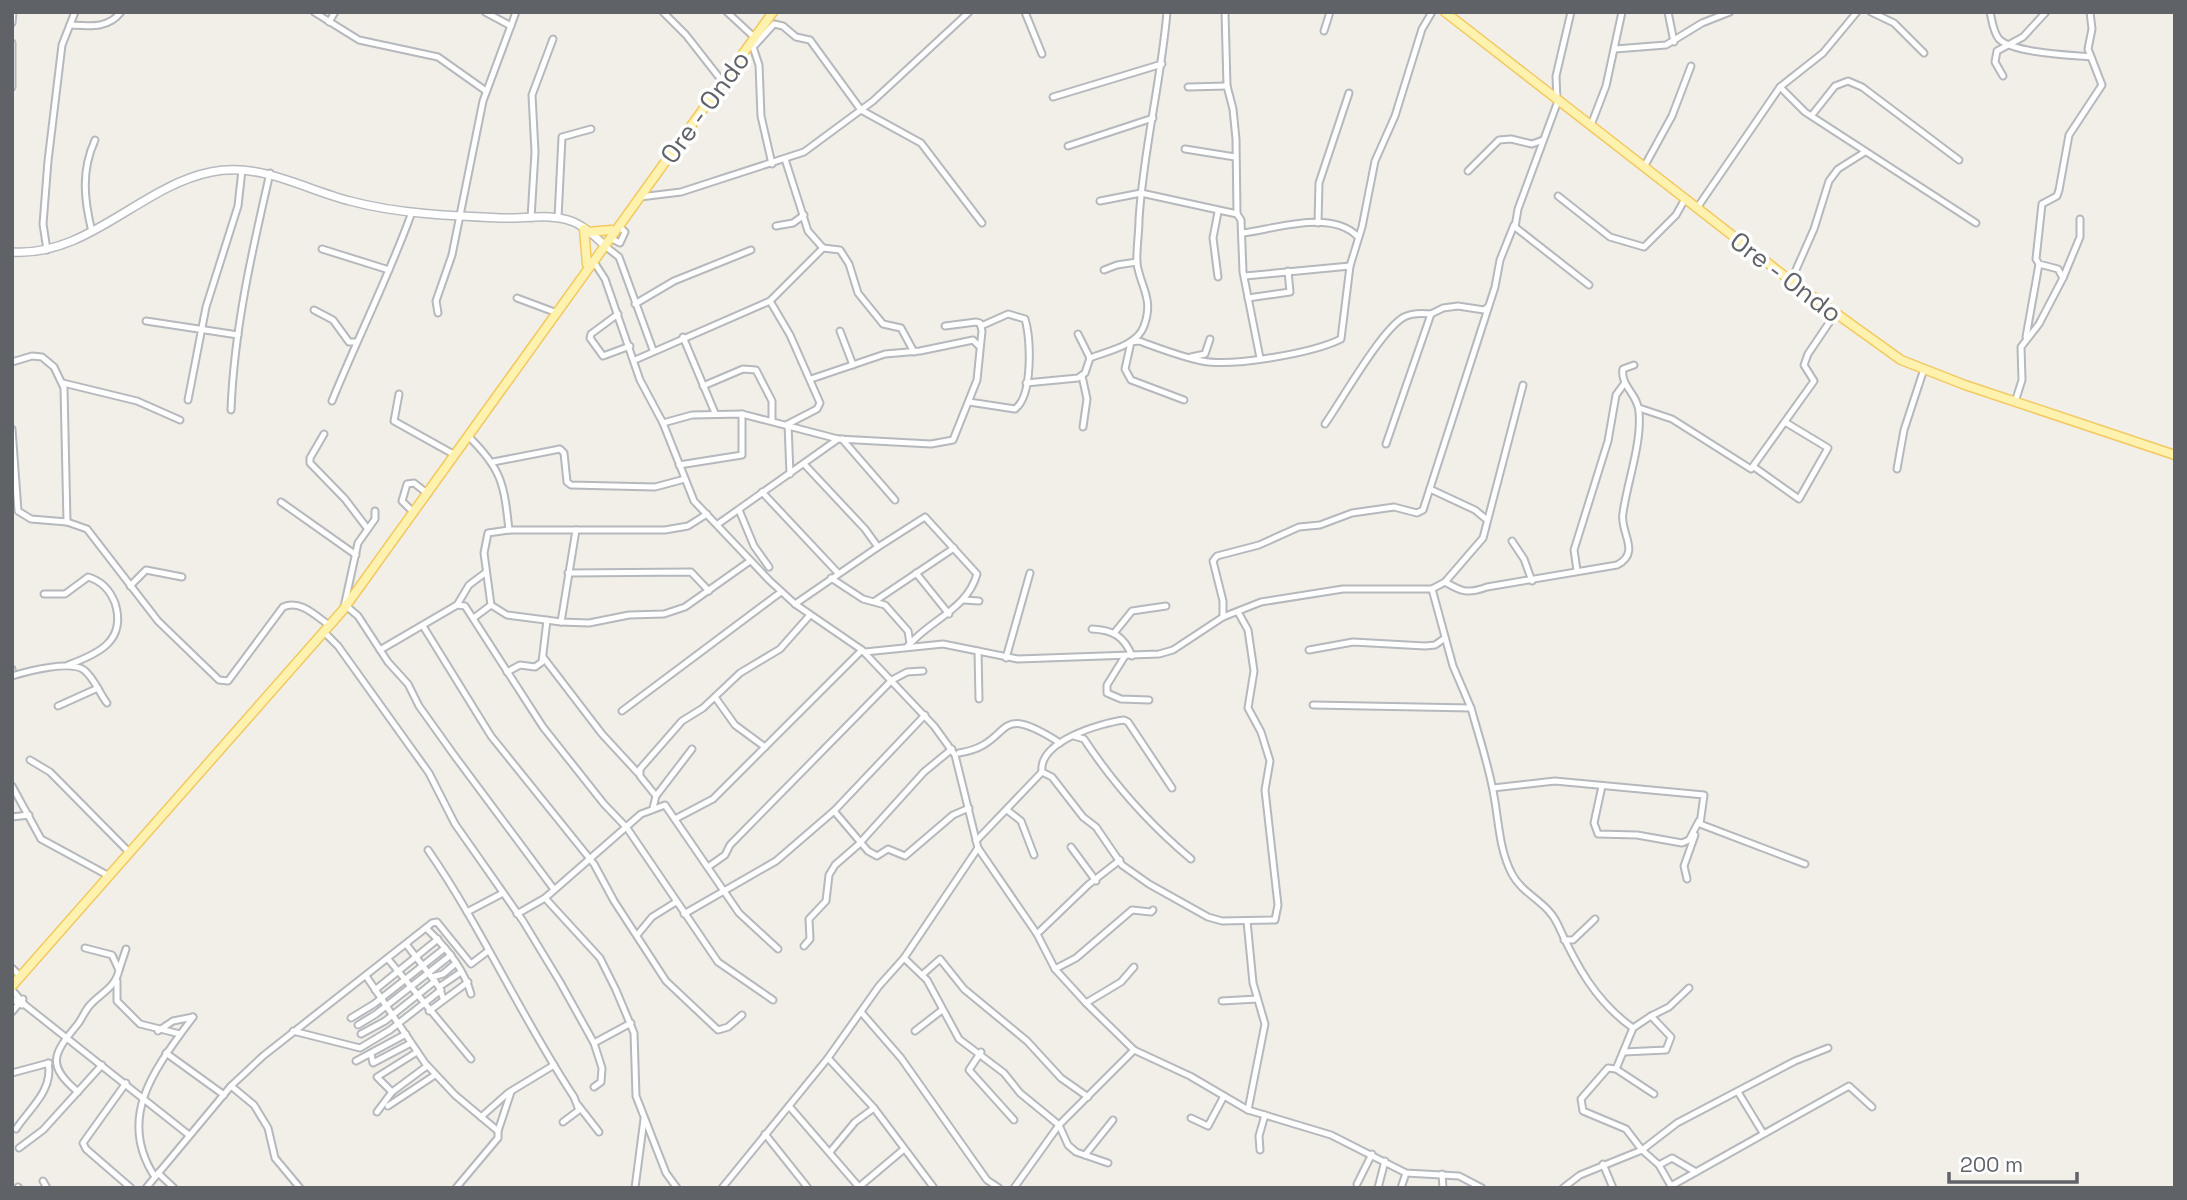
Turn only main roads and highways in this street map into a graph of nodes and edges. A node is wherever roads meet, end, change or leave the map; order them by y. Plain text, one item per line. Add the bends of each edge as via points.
1 (773, 12) edge
2 (1445, 12) edge
3 (586, 231) junction
4 (610, 237) junction
5 (12, 252) edge
6 (591, 263) junction
7 (2175, 455) edge
8 (12, 988) edge

1 - 4 main road, Ore - Ondo
2 - 7 main road, Ore - Ondo via 1888,352 2015,402
3 - 4 main road
3 - 4 main road
3 - 5 main road via 558,218 412,212 346,200 270,173 242,170 198,175 92,232 47,250
3 - 6 main road
4 - 6 main road, Ore - Ondo
6 - 8 main road, Ore - Ondo via 327,629

